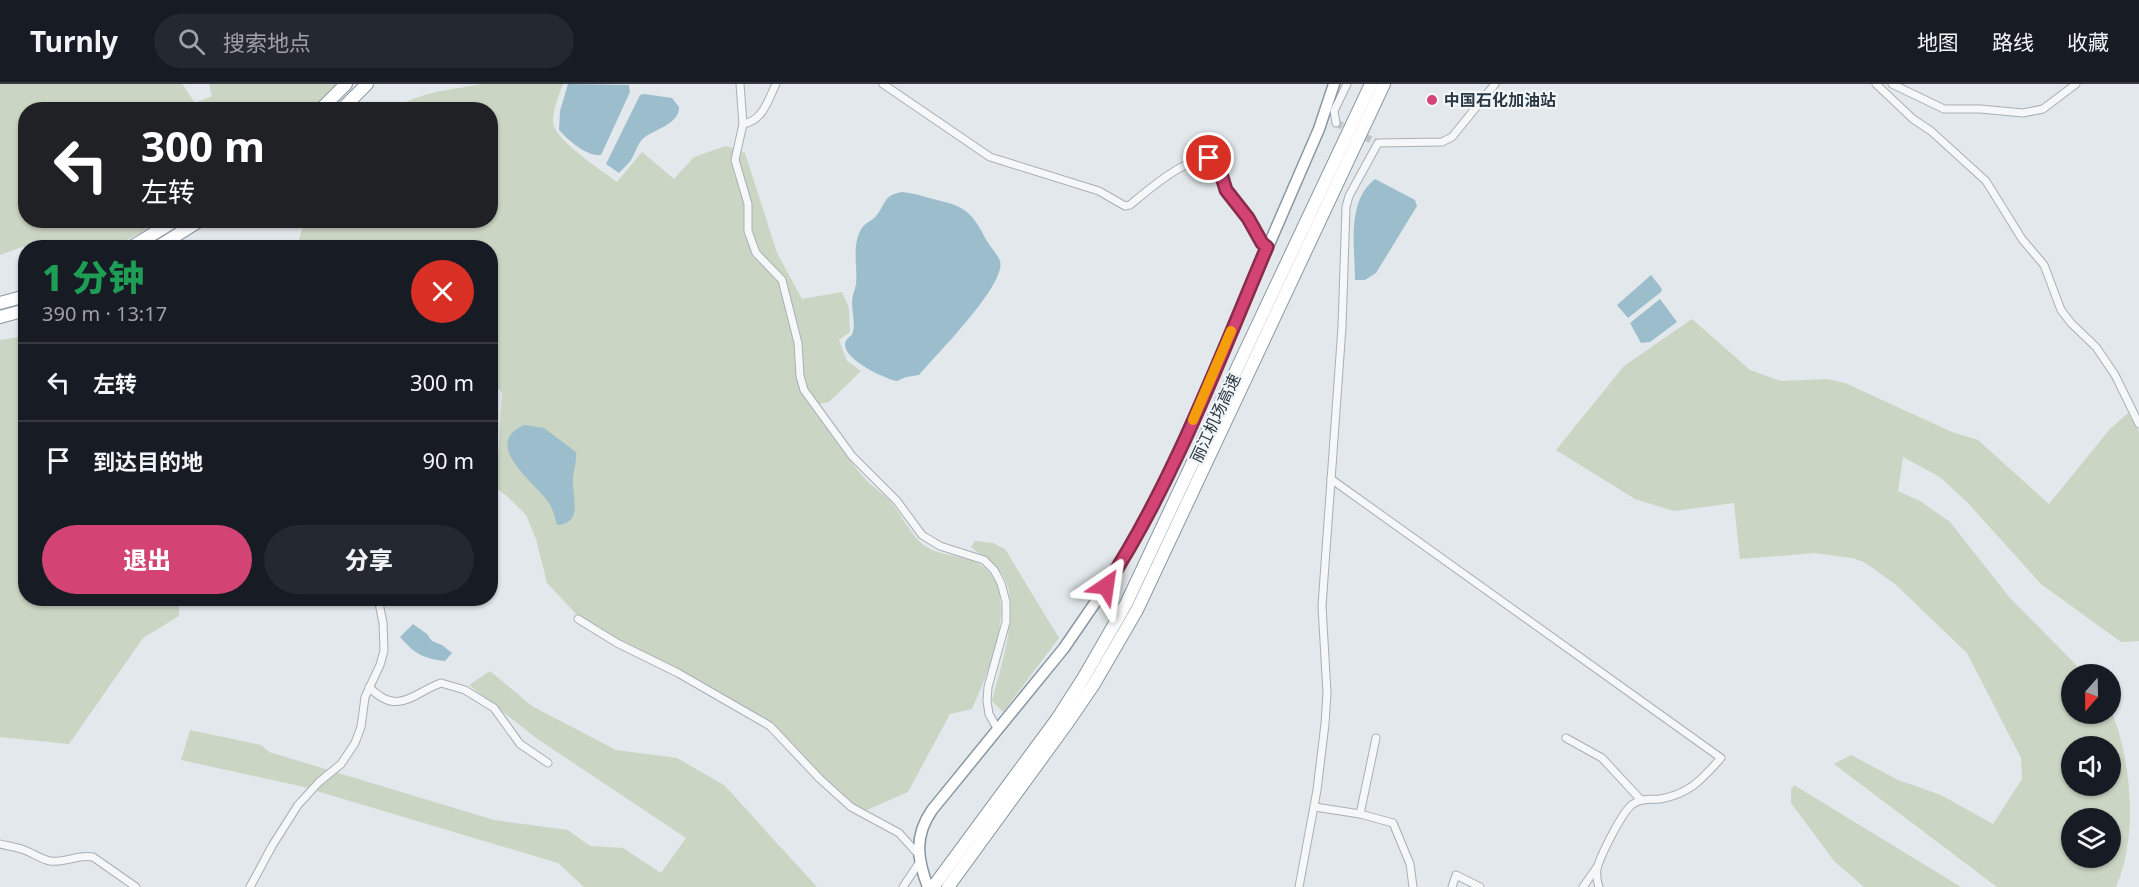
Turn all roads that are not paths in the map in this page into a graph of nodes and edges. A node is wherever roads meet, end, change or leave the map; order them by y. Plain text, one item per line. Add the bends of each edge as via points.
1 (346, 84) edge
2 (366, 84) edge
3 (740, 84) edge
4 (776, 84) edge
5 (883, 84) edge
6 (1334, 84) edge
7 (1347, 84) edge
8 (1371, 84) edge
9 (1384, 84) edge
10 (1495, 84) edge
11 (1876, 84) edge
12 (1892, 84) edge
13 (2076, 84) edge
14 (328, 102) edge
15 (349, 102) edge
16 (1336, 123) dead end
17 (743, 124) junction
18 (163, 228) edge
19 (189, 228) edge
20 (143, 240) edge
21 (169, 240) edge
22 (1267, 247) junction
23 (18, 298) edge
24 (0, 303) edge
25 (18, 312) edge
26 (0, 317) edge
27 (2139, 424) edge
28 (1331, 479) junction
29 (380, 606) edge
30 (578, 619) dead end
31 (369, 687) junction
32 (998, 730) junction
33 (1376, 738) dead end
34 (1566, 738) dead end
35 (548, 763) dead end
36 (1641, 800) junction
37 (1315, 807) junction
38 (1360, 814) junction
39 (0, 844) edge
40 (919, 859) junction
41 (1598, 865) junction
42 (940, 884) edge
43 (136, 887) edge
44 (250, 887) edge
45 (903, 887) edge
46 (928, 887) edge
47 (1299, 887) edge
48 (1413, 887) edge
49 (1452, 887) edge
50 (1480, 887) edge
51 (1583, 887) edge
52 (1599, 887) edge

1 - 14 highway
2 - 15 highway
3 - 17 street
4 - 17 street via 760,115
5 - 22 street via 990,158 1099,191 1125,206 1192,162 1215,160 1226,190
6 - 22 highway via 1319,129
7 - 16 street via 1334,111
8 - 42 highway, 丽江机场高速 via 1126,604 1057,719
9 - 42 highway, 丽江机场高速 via 1137,610 1066,725
10 - 28 street via 1452,137 1442,142 1378,143 1348,196
11 - 27 street via 1986,181 2022,239 2044,264 2061,310 2096,347 2115,375
12 - 13 street via 1944,109 2023,113 2043,109
17 - 32 street via 735,160 748,204 748,231 756,253 782,280 798,343 804,390 852,456 897,501 922,535 940,546 984,560 1001,583 1006,622 987,701
18 - 20 highway
19 - 21 highway
22 - 32 highway via 1176,457 1139,531 1082,623
23 - 24 highway
25 - 26 highway
28 - 36 street via 1720,758 1687,790 1660,799
28 - 37 street via 1322,606 1327,693
29 - 31 street via 384,651
30 - 40 street via 765,723 851,807 899,833
31 - 35 street via 382,698 402,702 441,683 465,690 494,708 519,744
31 - 44 street via 353,747 298,805
32 - 40 highway via 927,817 921,831
33 - 38 street
34 - 36 street via 1602,758
36 - 41 street via 1623,813
37 - 38 street
37 - 47 street
38 - 48 street via 1393,823 1410,864
39 - 43 street via 50,861 93,857
40 - 45 street
40 - 46 highway
41 - 51 street
41 - 52 street
49 - 50 street via 1456,875

